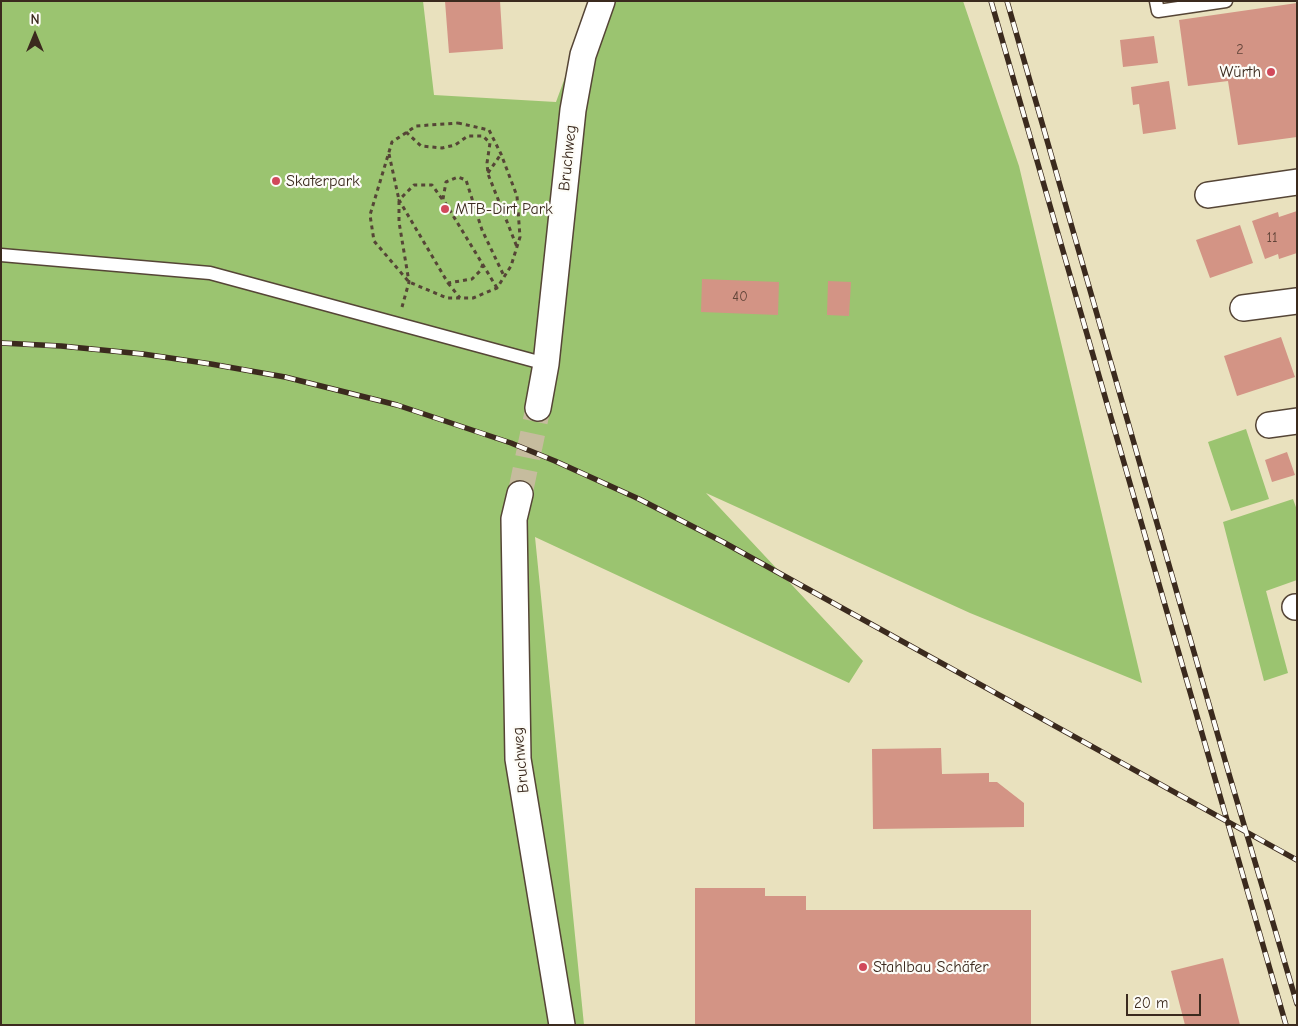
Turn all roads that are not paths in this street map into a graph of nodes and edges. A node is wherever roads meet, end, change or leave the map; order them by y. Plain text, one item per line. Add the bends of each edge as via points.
1 (602, 1) edge
2 (1156, 1) edge
3 (1226, 1) edge
4 (1297, 182) edge
5 (1208, 194) dead end
6 (1, 255) edge
7 (1297, 301) edge
8 (1243, 308) dead end
9 (546, 364) junction
10 (538, 408) tunnel mouth
11 (1297, 421) edge
12 (1269, 426) dead end
13 (520, 494) tunnel mouth
14 (562, 1025) edge

1 - 9 street, Bruchweg via 582,55 572,110
2 - 3 lane via 1158,11
4 - 5 street
6 - 9 lane via 210,273
7 - 8 street
9 - 10 street, Bruchweg
11 - 12 street
13 - 14 street, Bruchweg via 514,518 518,759

